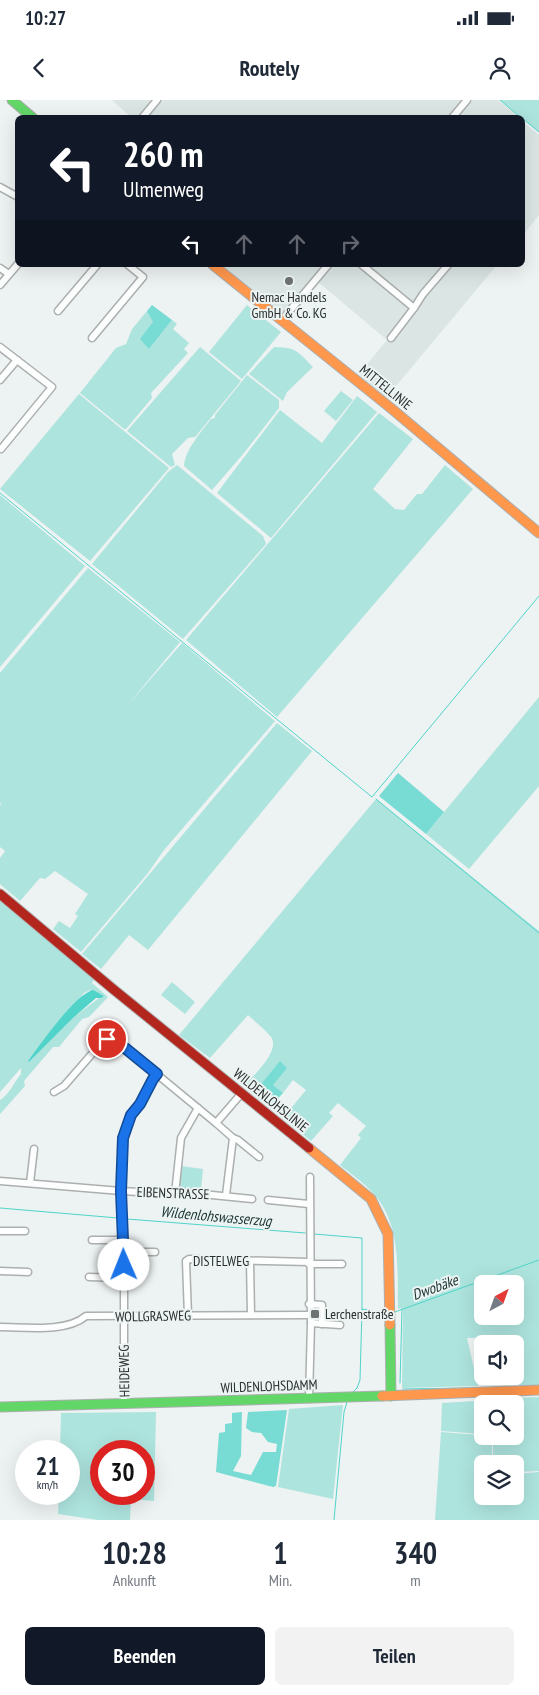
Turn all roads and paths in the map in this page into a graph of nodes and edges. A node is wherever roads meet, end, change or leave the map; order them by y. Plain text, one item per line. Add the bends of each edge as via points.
1 (12, 100) edge
2 (157, 100) edge
3 (467, 100) edge
4 (30, 115) edge
5 (144, 115) edge
6 (454, 115) edge
7 (0, 187) edge
8 (15, 194) edge
9 (15, 267) edge
10 (95, 267) edge
11 (130, 267) edge
12 (216, 267) edge
13 (326, 267) edge
14 (364, 267) edge
15 (446, 267) edge
16 (0, 268) edge
17 (9, 274) junction
18 (0, 285) edge
19 (414, 308) junction
20 (58, 311) dead end
21 (282, 320) junction
22 (92, 338) dead end
23 (391, 338) dead end
24 (0, 347) edge
25 (17, 360) junction
26 (0, 380) edge
27 (1, 449) edge
28 (539, 533) edge
29 (0, 894) edge
30 (157, 1074) junction
31 (54, 1092) dead end
32 (241, 1094) junction
33 (198, 1108) junction
34 (216, 1123) junction
35 (232, 1138) junction
36 (34, 1149) dead end
37 (259, 1157) dead end
38 (310, 1177) dead end
39 (0, 1181) edge
40 (30, 1183) junction
41 (121, 1191) junction
42 (175, 1194) junction
43 (226, 1195) junction
44 (252, 1199) dead end
45 (268, 1200) dead end
46 (309, 1204) junction
47 (0, 1231) edge
48 (25, 1231) dead end
49 (92, 1240) dead end
50 (123, 1240) junction
51 (124, 1252) junction
52 (155, 1252) dead end
53 (250, 1261) junction
54 (309, 1263) junction
55 (342, 1264) dead end
56 (0, 1272) edge
57 (28, 1272) dead end
58 (89, 1277) dead end
59 (123, 1278) junction
60 (310, 1304) junction
61 (251, 1314) junction
62 (309, 1315) junction
63 (123, 1316) junction
64 (188, 1316) junction
65 (311, 1323) junction
66 (322, 1324) junction
67 (340, 1325) dead end
68 (0, 1327) edge
69 (539, 1390) edge
70 (391, 1396) junction
71 (309, 1399) junction
72 (124, 1404) junction
73 (0, 1407) edge

1 - 4 street
2 - 5 street
3 - 6 street
7 - 8 street
9 - 17 street
10 - 20 street
11 - 22 street via 143,277
12 - 21 street, MITTELLINIE
13 - 21 street
14 - 19 street
15 - 19 street
16 - 17 street
17 - 18 street
19 - 23 street
21 - 28 street, MITTELLINIE
24 - 25 street
25 - 26 street
25 - 27 street via 52,387
29 - 32 street, WILDENLOHSLINIE
30 - 31 street via 125,1048 107,1039 64,1086
30 - 33 street
30 - 41 street, HEIDEWEG via 126,1128
32 - 34 street
32 - 70 street, WILDENLOHSLINIE via 364,1193 385,1225 388,1234
33 - 34 street
33 - 42 street via 181,1138
34 - 35 street
35 - 37 street
35 - 43 street, EIBENSTRASSE
36 - 40 street
38 - 46 street
39 - 40 street, EIBENSTRASSE
40 - 41 street, EIBENSTRASSE
41 - 42 street, EIBENSTRASSE
41 - 50 street, HEIDEWEG
42 - 43 street, EIBENSTRASSE
43 - 44 street, EIBENSTRASSE
45 - 46 street
46 - 54 street
47 - 48 street
49 - 50 street
50 - 51 street, HEIDEWEG
51 - 52 street
51 - 59 street, HEIDEWEG
53 - 54 street, DISTELWEG
53 - 61 street
53 - 64 street, DISTELWEG via 186,1261
54 - 55 street
54 - 60 street
56 - 57 street
58 - 59 street
59 - 63 street, HEIDEWEG
60 - 62 street
60 - 66 street via 322,1305
61 - 62 street, WOLLGRASWEG
61 - 64 street, WOLLGRASWEG
62 - 65 street
63 - 64 street, WOLLGRASWEG
63 - 68 street, WOLLGRASWEG via 86,1316 79,1322 57,1327
63 - 72 street, HEIDEWEG
65 - 66 street
65 - 71 street
66 - 67 street
69 - 70 street, WILDENLOHSDAMM
70 - 71 street, WILDENLOHSDAMM
71 - 72 street, WILDENLOHSDAMM
72 - 73 street, WILDENLOHSDAMM

